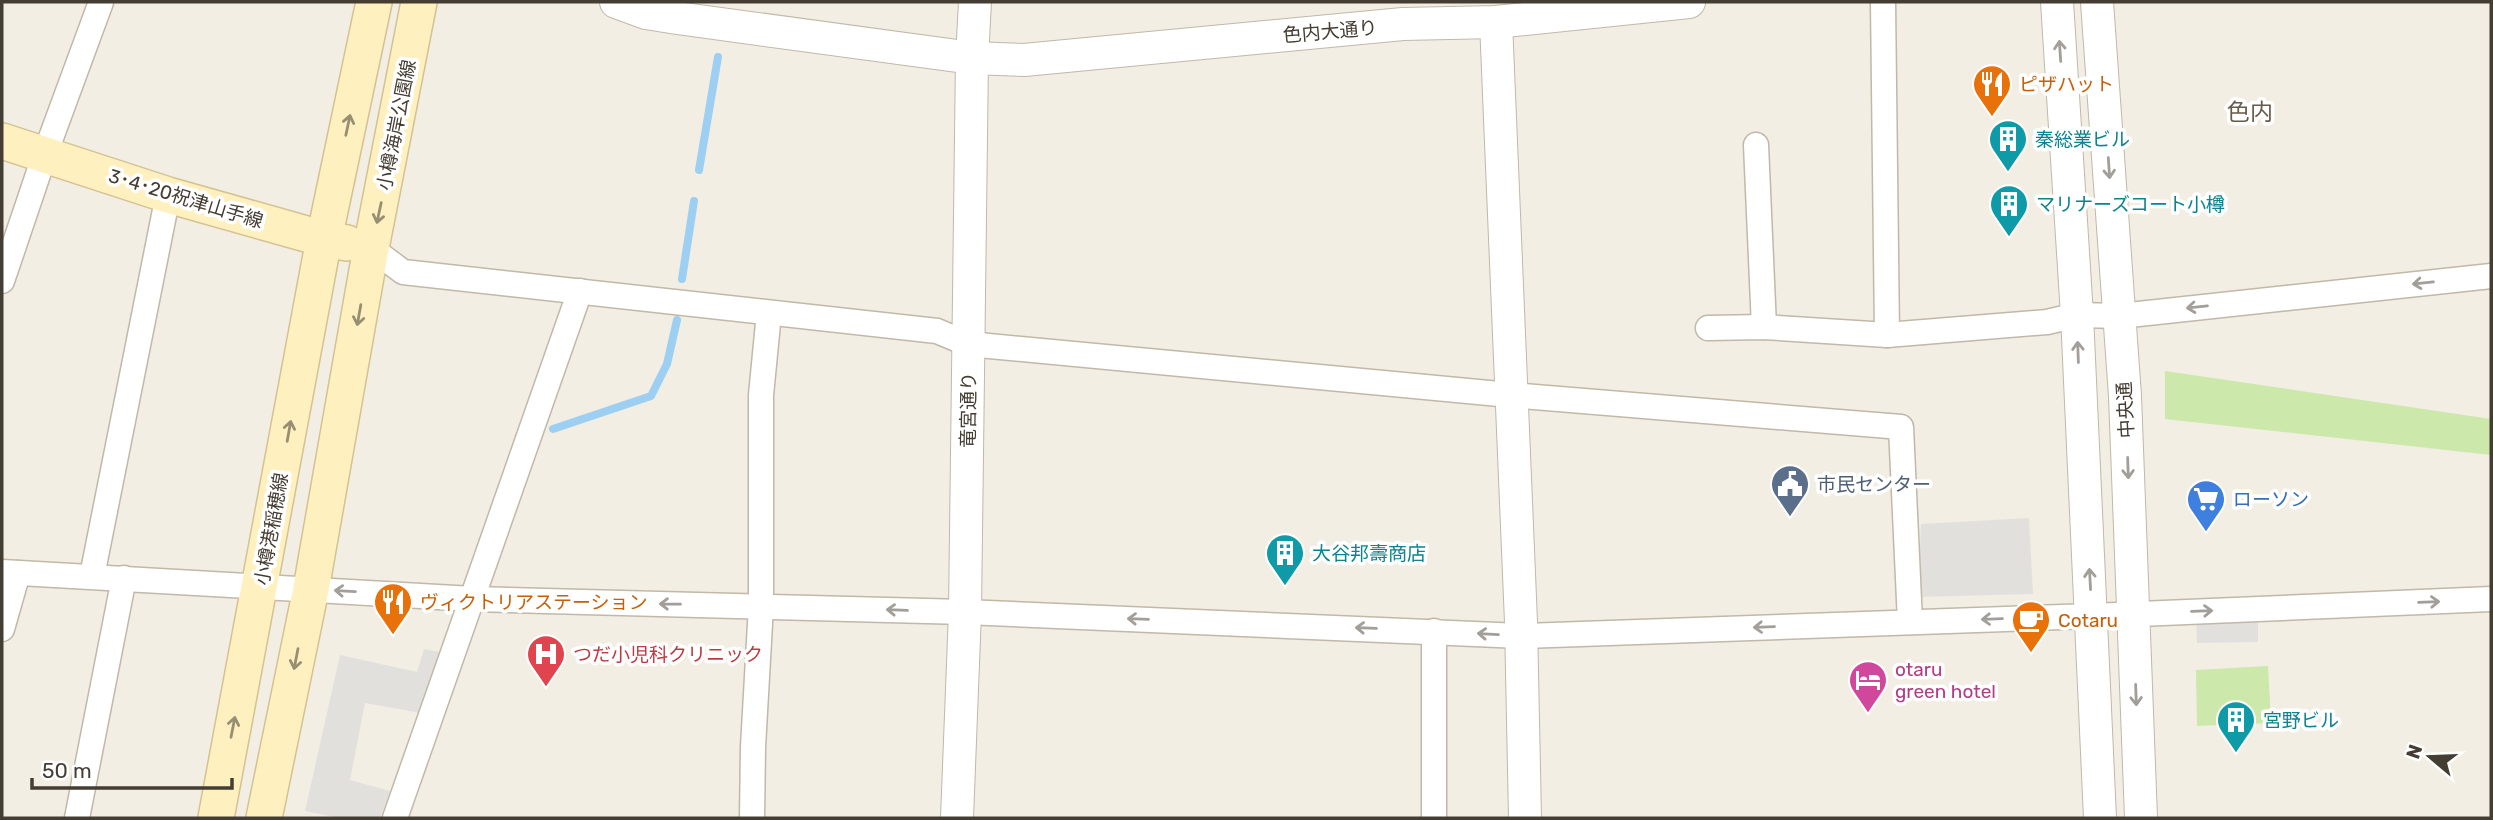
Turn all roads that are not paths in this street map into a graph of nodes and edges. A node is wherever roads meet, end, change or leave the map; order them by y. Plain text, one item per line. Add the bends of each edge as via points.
1 (101, 2) edge
2 (374, 2) edge
3 (419, 2) edge
4 (616, 2) edge
5 (975, 2) edge
6 (1689, 2) edge
7 (1883, 2) edge
8 (2057, 2) edge
9 (2097, 2) edge
10 (677, 10) edge
11 (1402, 13) edge
12 (1496, 22) junction
13 (972, 58) junction
14 (2, 141) edge
15 (1756, 145) dead end
16 (44, 154) junction
17 (169, 195) junction
18 (324, 239) junction
19 (372, 248) junction
20 (2491, 276) edge
21 (2, 281) edge
22 (580, 292) junction
23 (769, 313) junction
24 (2077, 315) junction
25 (2120, 316) junction
26 (1764, 327) junction
27 (1708, 328) dead end
28 (1887, 335) junction
29 (968, 344) junction
30 (1510, 395) junction
31 (10, 572) edge
32 (92, 576) junction
33 (124, 578) junction
34 (260, 586) junction
35 (311, 589) junction
36 (473, 599) junction
37 (2491, 599) edge
38 (761, 606) junction
39 (965, 612) junction
40 (2133, 614) junction
41 (2092, 616) junction
42 (1910, 622) junction
43 (2, 629) edge
44 (1434, 631) junction
45 (1521, 636) junction
46 (77, 818) edge
47 (216, 818) edge
48 (264, 818) edge
49 (395, 818) edge
50 (752, 818) edge
51 (957, 818) edge
52 (1434, 818) edge
53 (1525, 818) edge
54 (2100, 818) edge
55 (2141, 818) edge

1 - 16 street
18 -> 2 main road
3 -> 19 main road, 小樽海岸公園線
4 - 10 street, 色内大通り via 646,13
5 - 13 street, 竜宮通り
6 - 12 street, 色内大通り
7 - 28 street
24 -> 8 street
9 -> 25 street, 中央通
10 - 13 street, 色内大通り
11 - 12 street, 色内大通り
11 - 13 street, 色内大通り via 1024,60
12 - 30 street
13 - 29 street, 竜宮通り
14 - 16 main road, 3･4･20祝津山手線
15 - 26 street
16 - 17 main road, 3･4･20祝津山手線
16 - 21 street
17 - 18 main road, 3･4･20祝津山手線
17 - 32 street
18 - 19 main road, 3･4･20祝津山手線
34 -> 18 main road, 小樽港稲穂線
19 - 22 street via 403,272
19 -> 35 main road
20 -> 25 street
22 - 23 street
22 - 36 street
23 - 29 street via 937,331
23 - 38 street via 761,396
24 - 25 street
24 - 28 street via 2047,322
41 -> 24 street
25 -> 40 street, 中央通
26 - 27 street
26 - 28 street
29 - 30 street
29 - 39 street, 竜宮通り
30 - 42 street via 1901,427
30 - 45 street
31 - 32 street
31 - 43 street
32 - 33 street
33 - 34 street
33 - 46 street
34 - 35 street
47 -> 34 main road, 小樽港稲穂線
36 -> 35 street
35 -> 48 main road
38 -> 36 street
36 - 49 street
40 -> 37 street
39 -> 38 street
38 - 50 street
44 -> 39 street
39 - 51 street, 竜宮通り
40 - 41 street
40 -> 55 street, 中央通
41 -> 42 street
41 - 54 street
42 -> 45 street
45 -> 44 street
44 - 52 street
45 - 53 street

